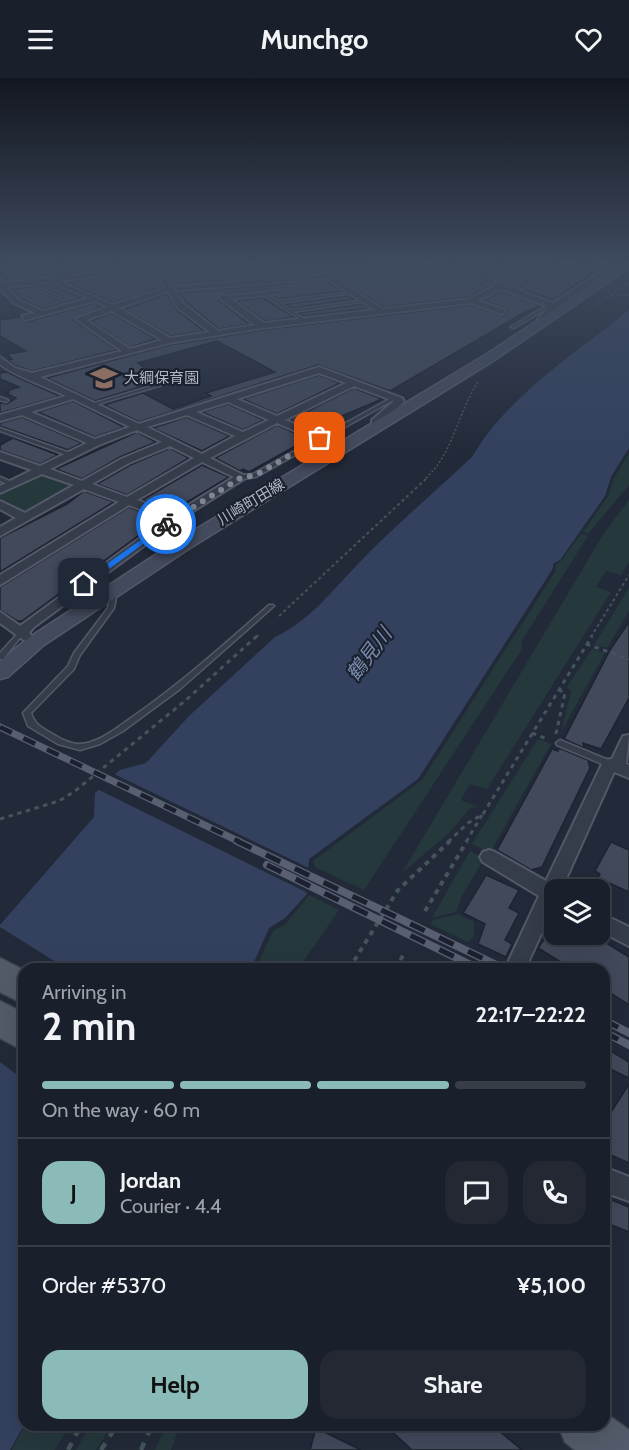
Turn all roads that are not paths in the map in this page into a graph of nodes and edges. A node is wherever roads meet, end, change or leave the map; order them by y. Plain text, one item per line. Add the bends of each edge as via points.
1 (88, 324) edge
2 (141, 324) edge
3 (204, 324) edge
4 (259, 324) edge
5 (279, 324) edge
6 (518, 324) edge
7 (542, 325) edge
8 (262, 326) junction
9 (513, 327) dead end
10 (216, 333) junction
11 (169, 341) junction
12 (128, 351) junction
13 (0, 360) edge
14 (32, 376) junction
15 (170, 382) dead end
16 (356, 382) junction
17 (75, 396) junction
18 (0, 398) edge
19 (395, 398) junction
20 (229, 399) junction
21 (6, 401) dead end
22 (93, 404) junction
23 (24, 412) junction
24 (189, 412) junction
25 (0, 418) edge
26 (277, 419) junction
27 (141, 427) junction
28 (375, 428) junction
29 (0, 429) edge
30 (243, 436) junction
31 (320, 438) junction
32 (171, 442) junction
33 (95, 443) junction
34 (71, 454) junction
35 (0, 455) edge
36 (203, 458) junction
37 (40, 470) junction
38 (242, 477) junction
39 (0, 479) edge
40 (12, 484) junction
41 (83, 485) junction
42 (0, 490) edge
43 (127, 501) junction
44 (0, 504) edge
45 (26, 518) junction
46 (175, 518) junction
47 (0, 532) edge
48 (0, 581) edge
49 (114, 592) junction
50 (271, 606) dead end
51 (0, 616) edge
52 (27, 639) junction
53 (0, 657) edge
54 (0, 672) edge
55 (629, 740) edge
56 (560, 743) dead end
57 (619, 767) edge
58 (489, 857) dead end
59 (560, 879) edge
60 (544, 889) edge
61 (544, 910) edge
62 (610, 927) edge
63 (629, 937) edge
64 (518, 963) edge
65 (0, 973) edge
66 (18, 985) edge
67 (0, 1017) edge
68 (18, 1030) edge
69 (610, 1181) edge
70 (629, 1189) edge
71 (590, 1431) edge
72 (615, 1450) edge

1 - 12 street
2 - 11 street
3 - 10 street
4 - 8 street
5 - 8 street
6 - 9 lane
7 - 28 main road, 川崎町田線
8 - 10 street
10 - 11 street
11 - 12 street
12 - 14 street
13 - 14 street via 14,374
14 - 17 street
15 - 22 lane
16 - 19 street
16 - 20 street via 319,370
16 - 26 street
17 - 22 street
17 - 23 street
18 - 21 lane
19 - 28 street via 399,402 375,422
19 - 31 lane
20 - 24 street
20 - 26 street
22 - 27 street
23 - 25 street
23 - 33 street
24 - 27 street
24 - 30 street
26 - 30 street
26 - 31 street
27 - 32 street
27 - 33 street
28 - 49 main road, 川崎町田線 via 220,520
29 - 34 lane
30 - 36 street
31 - 38 lane via 254,476
32 - 36 street
32 - 41 street via 125,461
33 - 34 street
34 - 37 street
35 - 37 street
36 - 38 street
36 - 43 street
37 - 40 street
37 - 41 street
38 - 46 street
39 - 40 lane
40 - 42 street
41 - 43 street
41 - 45 street
43 - 46 street
43 - 48 street
44 - 45 street
45 - 47 street
46 - 52 street via 29,624
49 - 50 lane via 111,608 71,668 27,713 31,724 73,746 89,746 108,739 202,668
49 - 52 main road, 川崎町田線
51 - 52 street
52 - 53 lane
52 - 54 main road, 川崎町田線
55 - 57 street
56 - 57 lane
57 - 59 street
58 - 60 street
61 - 64 street
62 - 63 street
65 - 66 main road
67 - 68 main road
69 - 70 street
71 - 72 main road

